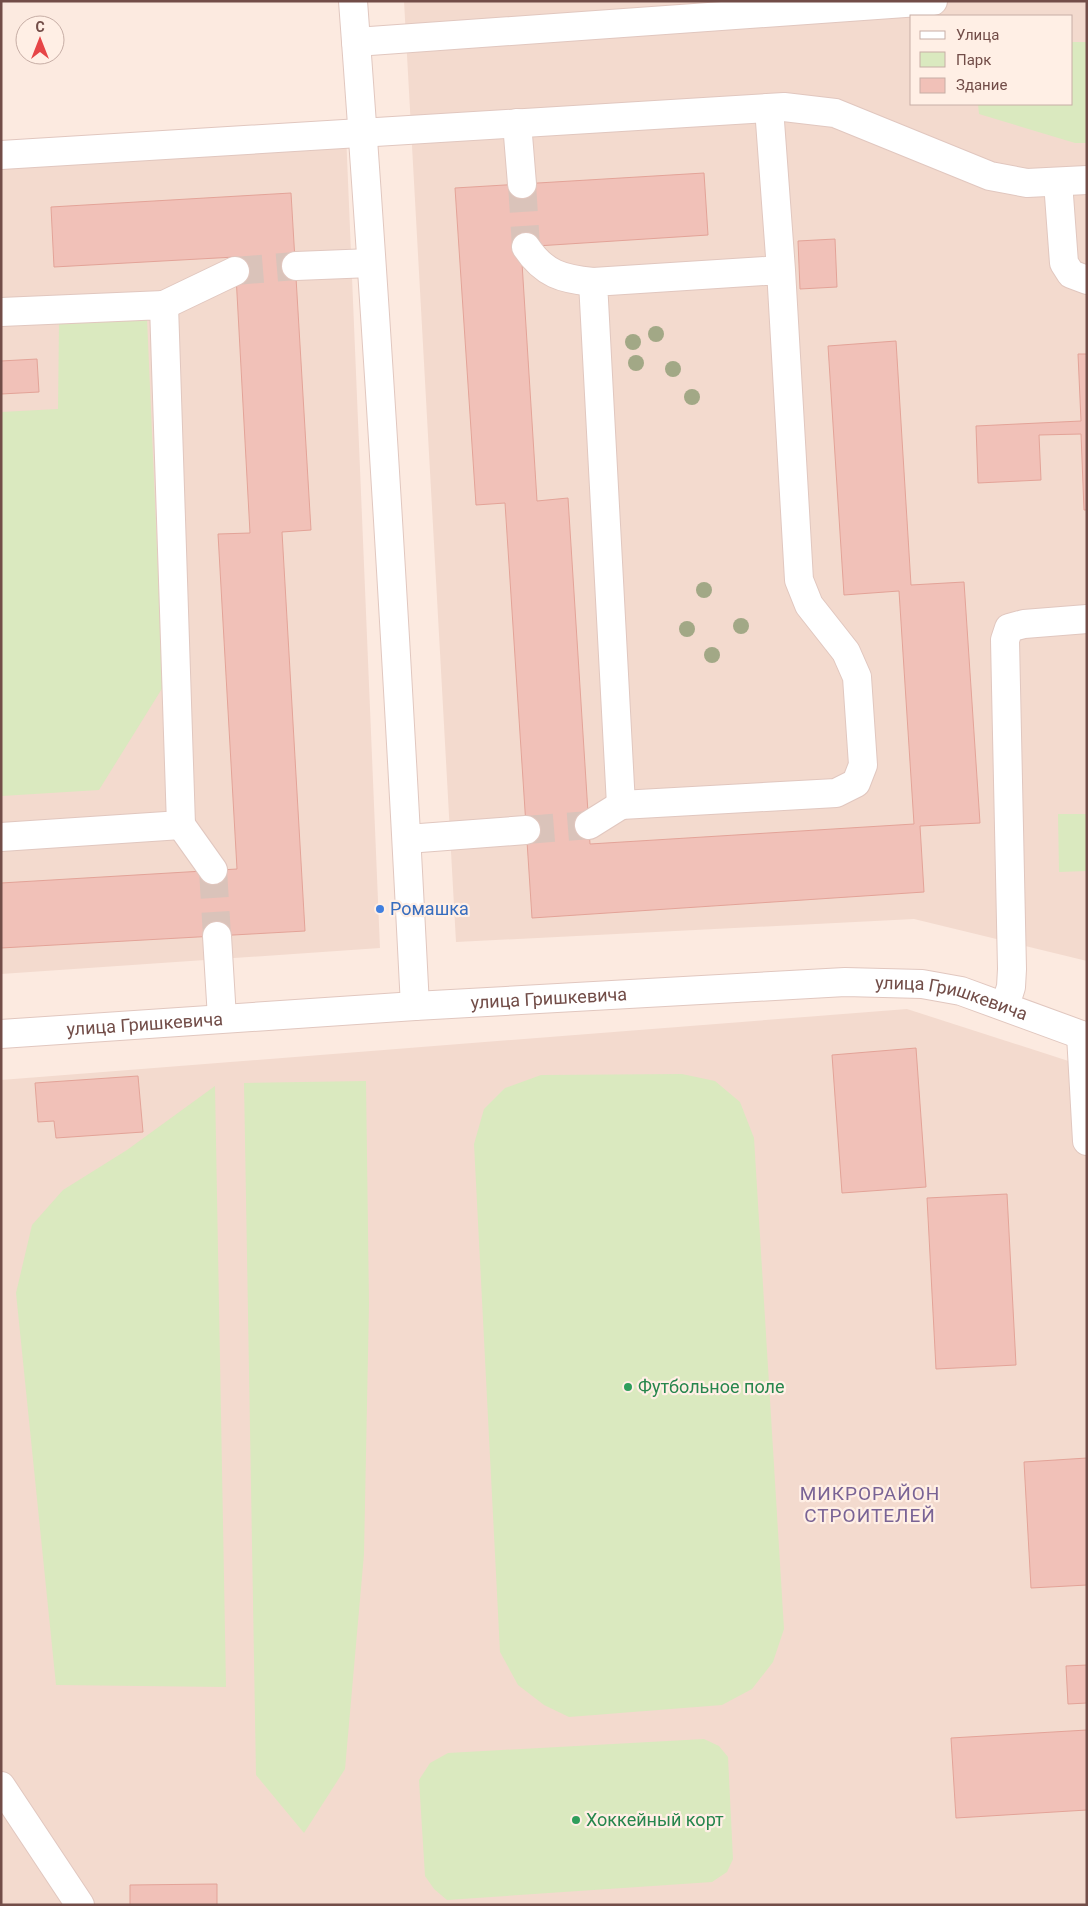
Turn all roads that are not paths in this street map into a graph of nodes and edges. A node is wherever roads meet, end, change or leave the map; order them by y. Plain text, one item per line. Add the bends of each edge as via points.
1 (353, 1) edge
2 (934, 1) edge
3 (356, 42) junction
4 (769, 108) junction
5 (517, 123) junction
6 (363, 132) junction
7 (1, 156) edge
8 (1087, 180) edge
9 (1058, 182) junction
10 (522, 184) tunnel mouth
11 (526, 247) tunnel mouth
12 (371, 263) junction
13 (296, 266) tunnel mouth
14 (781, 270) junction
15 (235, 271) tunnel mouth
16 (1087, 280) edge
17 (593, 282) junction
18 (164, 305) junction
19 (1, 312) edge
20 (1087, 619) edge
21 (621, 805) junction
22 (181, 825) junction
23 (589, 825) tunnel mouth
24 (526, 830) tunnel mouth
25 (1, 837) edge
26 (407, 839) junction
27 (213, 870) tunnel mouth
28 (217, 936) tunnel mouth
29 (416, 1006) junction
30 (1004, 1006) junction
31 (222, 1018) junction
32 (1, 1034) edge
33 (1084, 1036) edge
34 (1087, 1141) edge
35 (1, 1786) edge
36 (80, 1905) edge

1 - 3 street
2 - 3 street
3 - 6 street
4 - 5 street
4 - 9 street via 835,113 990,176 1026,183
4 - 14 street
5 - 6 street
5 - 10 street
6 - 7 street
6 - 12 street
8 - 9 street
9 - 16 street via 1064,263 1071,274
11 - 17 street via 535,261 551,272 572,280
12 - 13 street
12 - 26 street
14 - 17 street
14 - 21 street via 799,580 809,605 846,652 857,677 863,764 856,783 836,793
15 - 18 street
17 - 21 street
18 - 19 street
18 - 22 street
20 - 30 street via 1016,626 1009,628 1004,640 1012,969 1011,987
21 - 23 street
22 - 25 street
22 - 27 street
24 - 26 street
26 - 29 street
28 - 31 street
29 - 30 street, улица Гришкевича via 845,982 922,984 960,991
29 - 31 street, улица Гришкевича
30 - 33 street, улица Гришкевича
31 - 32 street, улица Гришкевича
33 - 34 street
35 - 36 street

